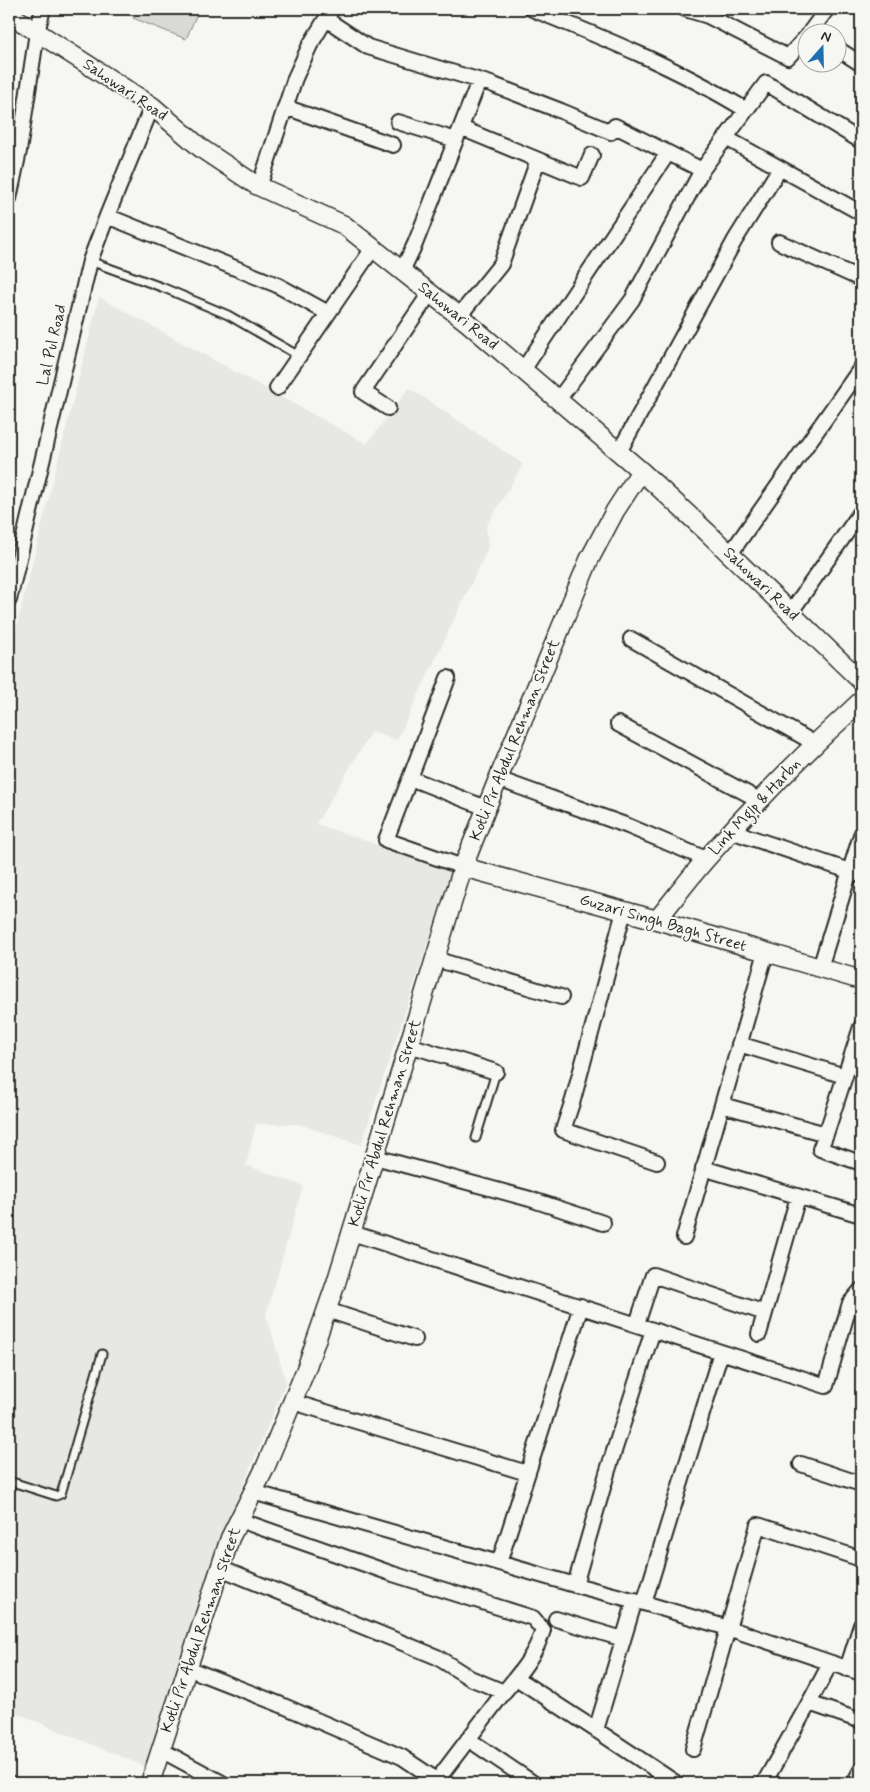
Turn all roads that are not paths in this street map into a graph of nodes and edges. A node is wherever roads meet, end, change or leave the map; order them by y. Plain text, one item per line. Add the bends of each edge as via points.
1 (43, 9) edge
2 (532, 9) edge
3 (685, 9) edge
4 (826, 9) edge
5 (9, 14) edge
6 (329, 14) edge
7 (817, 22) edge
8 (37, 32) junction
9 (798, 46) edge
10 (848, 56) edge
11 (861, 64) edge
12 (479, 80) junction
13 (152, 106) junction
14 (285, 107) junction
15 (746, 110) junction
16 (398, 122) dead end
17 (459, 134) junction
18 (726, 138) junction
19 (861, 141) edge
20 (393, 145) dead end
21 (668, 153) junction
22 (592, 155) dead end
23 (538, 160) junction
24 (780, 168) junction
25 (702, 170) junction
26 (259, 187) junction
27 (9, 199) edge
28 (861, 212) edge
29 (106, 216) junction
30 (779, 242) dead end
31 (373, 248) junction
32 (90, 261) junction
33 (402, 270) junction
34 (861, 279) edge
35 (430, 293) junction
36 (328, 313) junction
37 (459, 316) junction
38 (299, 356) junction
39 (861, 368) edge
40 (523, 370) junction
41 (277, 388) dead end
42 (558, 400) junction
43 (388, 408) dead end
44 (619, 452) junction
45 (641, 472) junction
46 (861, 512) edge
47 (730, 554) junction
48 (9, 600) edge
49 (790, 613) junction
50 (631, 639) dead end
51 (448, 678) dead end
52 (861, 681) edge
53 (861, 701) edge
54 (618, 724) dead end
55 (814, 744) junction
56 (410, 778) junction
57 (498, 779) junction
58 (759, 800) junction
59 (486, 808) junction
60 (731, 831) junction
61 (861, 835) edge
62 (706, 859) junction
63 (463, 867) junction
64 (856, 873) edge
65 (624, 911) junction
66 (657, 920) junction
67 (766, 952) junction
68 (435, 959) junction
69 (820, 968) junction
70 (861, 980) edge
71 (561, 997) dead end
72 (861, 1027) edge
73 (740, 1044) junction
74 (409, 1045) junction
75 (496, 1072) joint
76 (845, 1076) junction
77 (722, 1105) junction
78 (826, 1134) junction
79 (476, 1138) dead end
80 (375, 1157) junction
81 (657, 1162) dead end
82 (861, 1163) edge
83 (704, 1168) junction
84 (798, 1197) junction
85 (861, 1215) edge
86 (603, 1223) dead end
87 (352, 1232) junction
88 (684, 1236) dead end
89 (861, 1290) edge
90 (581, 1306) junction
91 (327, 1310) junction
92 (765, 1314) junction
93 (637, 1324) junction
94 (653, 1330) junction
95 (760, 1334) dead end
96 (415, 1339) dead end
97 (722, 1352) junction
98 (102, 1354) dead end
99 (292, 1402) junction
100 (801, 1464) dead end
101 (527, 1473) junction
102 (9, 1481) edge
103 (861, 1484) edge
104 (253, 1492) junction
105 (239, 1520) junction
106 (861, 1559) edge
107 (499, 1563) junction
108 (220, 1568) junction
109 (575, 1585) junction
110 (639, 1602) junction
111 (556, 1620) dead end
112 (728, 1628) junction
113 (861, 1629) edge
114 (623, 1639) junction
115 (830, 1664) junction
116 (187, 1668) junction
117 (847, 1669) junction
118 (861, 1673) edge
119 (516, 1678) junction
120 (504, 1692) junction
121 (809, 1703) junction
122 (861, 1721) edge
123 (596, 1730) junction
124 (468, 1739) junction
125 (692, 1749) dead end
126 (161, 1750) junction
127 (861, 1770) edge
128 (438, 1782) edge
129 (150, 1783) edge
130 (222, 1783) edge
131 (533, 1783) edge
132 (676, 1783) edge
133 (764, 1783) edge
134 (854, 1783) edge

1 - 8 street
2 - 15 street via 715,90
3 - 9 street via 708,16 788,57
4 - 7 street
5 - 8 street, Sahowari Road
6 - 12 street via 368,47
6 - 14 street via 310,45
8 - 13 street, Sahowari Road
8 - 27 street
10 - 11 street
12 - 17 street
12 - 21 street via 611,132 615,126
13 - 26 street, Sahowari Road via 202,149
13 - 29 street, Lal Pul Road
14 - 20 street
14 - 26 street
15 - 18 street
15 - 19 street via 766,83
16 - 17 street
17 - 23 street
17 - 33 street via 416,244
18 - 24 street
18 - 25 street
21 - 25 street
21 - 40 street
22 - 23 street via 582,178
23 - 37 street via 501,264
24 - 28 street
24 - 44 street via 735,240
25 - 42 street via 632,300
26 - 31 street, Sahowari Road via 344,225
29 - 32 street, Lal Pul Road
29 - 36 street via 277,285
30 - 34 street
31 - 33 street, Sahowari Road
31 - 36 street
32 - 38 lane via 228,315
32 - 48 street, Lal Pul Road
33 - 35 street, Sahowari Road
35 - 37 street, Sahowari Road
35 - 43 street via 363,392
36 - 38 street
37 - 40 street, Sahowari Road
38 - 41 street
39 - 47 street
40 - 42 street, Sahowari Road
42 - 44 street, Sahowari Road
44 - 45 street, Sahowari Road
45 - 47 street, Sahowari Road
45 - 57 street, Kotli Pir Abdul Rehman Street via 615,511 589,560
46 - 49 street
47 - 49 street, Sahowari Road
49 - 52 street, Sahowari Road
50 - 55 street
51 - 56 street
53 - 55 street, Link Mglp & Harbn
54 - 58 street
55 - 58 street, Link Mglp & Harbn
56 - 59 street
56 - 63 street via 386,840
57 - 59 street, Kotli Pir Abdul Rehman Street
57 - 62 street via 628,826
58 - 60 street, Link Mglp & Harbn
59 - 63 street, Kotli Pir Abdul Rehman Street
60 - 62 street, Link Mglp & Harbn
60 - 64 street
61 - 64 street
62 - 66 street, Link Mglp & Harbn
63 - 65 street, Guzari Singh Bagh Street
63 - 68 street, Kotli Pir Abdul Rehman Street
64 - 69 street
65 - 66 street, Guzari Singh Bagh Street
65 - 81 street via 563,1130
66 - 67 street, Guzari Singh Bagh Street
67 - 69 street, Guzari Singh Bagh Street
67 - 73 street
68 - 71 street
68 - 74 street, Kotli Pir Abdul Rehman Street
69 - 70 street, Guzari Singh Bagh Street
72 - 76 street
73 - 76 street
73 - 77 street
74 - 75 street
74 - 80 street, Kotli Pir Abdul Rehman Street
75 - 79 lane
76 - 78 street
77 - 78 street
77 - 83 street
78 - 82 street via 820,1149
80 - 86 street via 530,1199
80 - 87 street, Kotli Pir Abdul Rehman Street
83 - 84 street
83 - 88 street
84 - 85 street
84 - 92 street
87 - 90 street
87 - 91 street, Kotli Pir Abdul Rehman Street
89 - 97 street via 850,1302 826,1386
90 - 93 street
90 - 101 street
91 - 96 street
91 - 99 street, Kotli Pir Abdul Rehman Street
92 - 93 street via 653,1275
92 - 95 street
93 - 94 street
94 - 97 street
94 - 109 street
97 - 110 street via 658,1559
98 - 102 lane via 61,1494 56,1496
99 - 101 street
99 - 104 street, Kotli Pir Abdul Rehman Street
100 - 103 street
101 - 107 street
104 - 105 street, Kotli Pir Abdul Rehman Street
104 - 107 street
105 - 108 street, Kotli Pir Abdul Rehman Street
105 - 119 street via 393,1574 533,1618 543,1630 538,1647
106 - 112 street via 758,1525
107 - 109 street
108 - 116 street, Kotli Pir Abdul Rehman Street
108 - 120 street via 437,1657 470,1678
109 - 110 street
110 - 112 street
110 - 114 street
111 - 114 street
112 - 115 street
112 - 125 street
113 - 117 street
114 - 123 street
115 - 117 street
115 - 121 street
116 - 126 street, Kotli Pir Abdul Rehman Street
116 - 128 street via 402,1757
117 - 118 street
119 - 120 street
119 - 123 street
120 - 124 street
121 - 122 street
121 - 133 street
123 - 132 street
124 - 128 street
124 - 131 street
126 - 129 street, Kotli Pir Abdul Rehman Street
126 - 130 street
127 - 134 street

